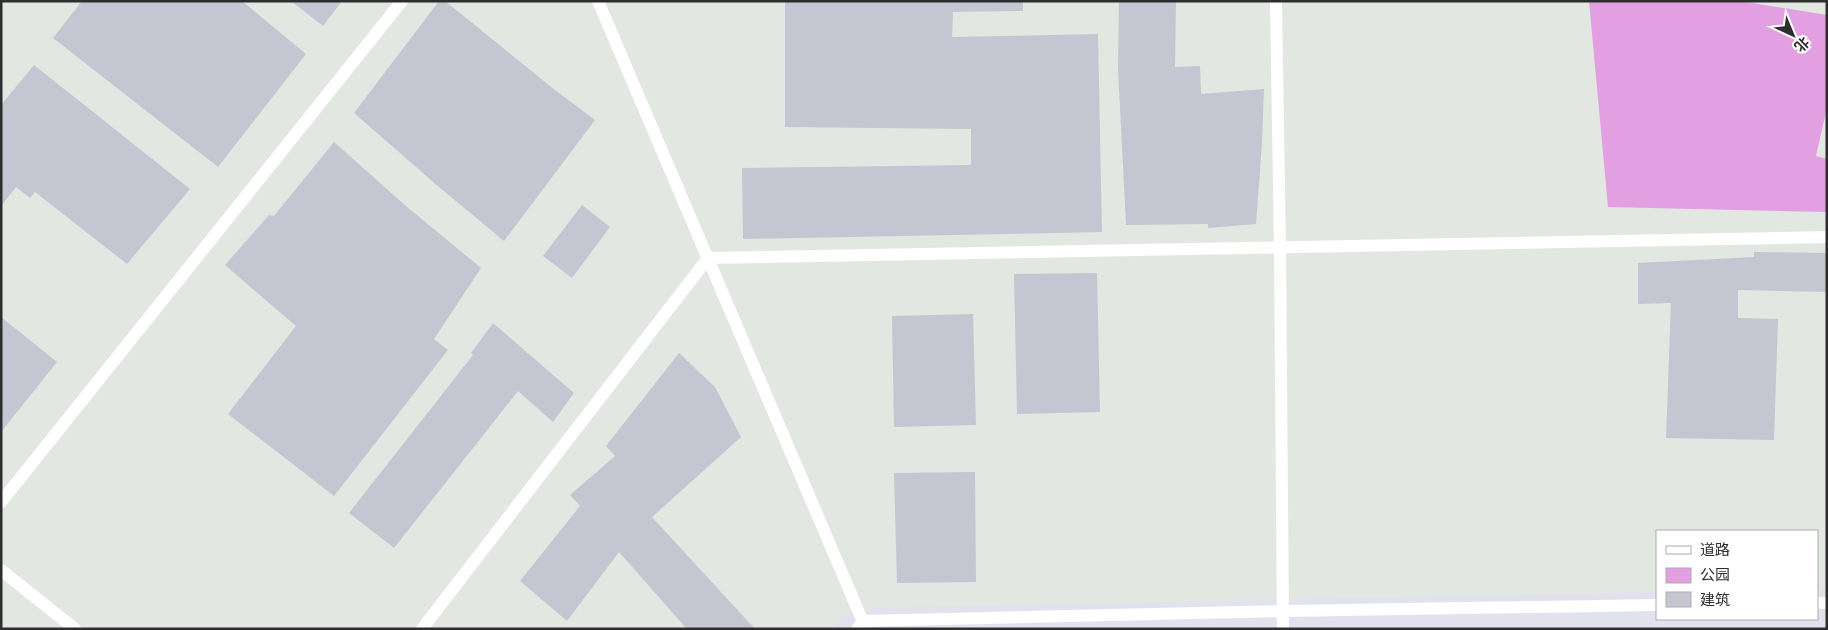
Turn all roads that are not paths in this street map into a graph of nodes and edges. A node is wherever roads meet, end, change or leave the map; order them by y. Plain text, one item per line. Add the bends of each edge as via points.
1 (402, 1) edge
2 (598, 1) edge
3 (1276, 1) edge
4 (1827, 237) edge
5 (1280, 249) junction
6 (708, 258) junction
7 (1, 502) edge
8 (1, 570) edge
9 (1656, 605) edge
10 (1283, 611) junction
11 (862, 626) edge
12 (75, 629) edge
13 (422, 629) edge
14 (1283, 629) edge

1 - 7 street
2 - 6 street
3 - 5 street
4 - 5 street
5 - 6 street
5 - 10 street
6 - 11 street
6 - 13 street
8 - 12 street
9 - 10 street
10 - 11 street
10 - 14 street

